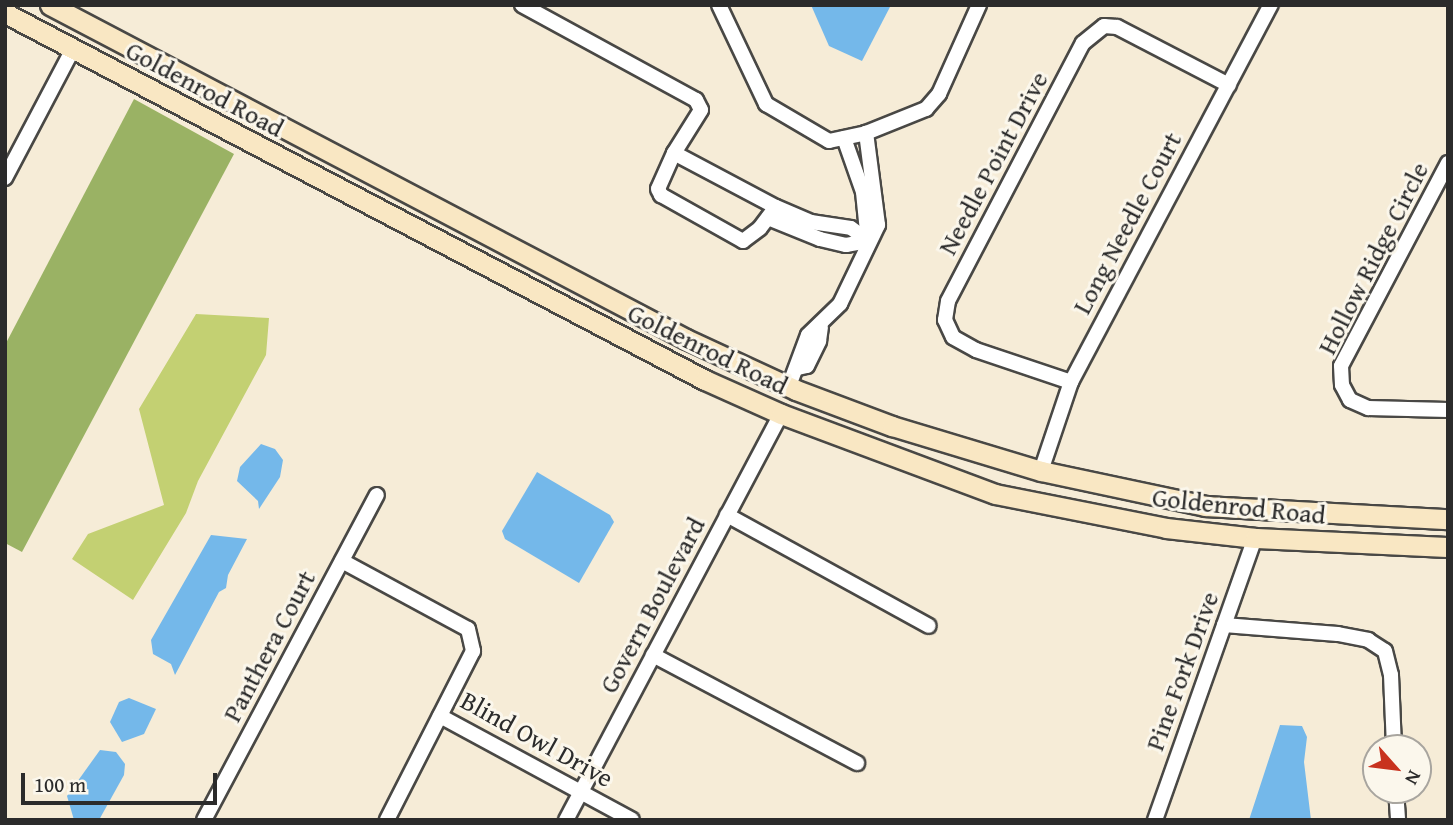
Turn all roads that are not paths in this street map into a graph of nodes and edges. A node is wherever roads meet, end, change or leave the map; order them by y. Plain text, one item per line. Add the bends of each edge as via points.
1 (14, 5) edge
2 (522, 5) edge
3 (719, 5) edge
4 (979, 5) edge
5 (1271, 5) edge
6 (50, 6) edge
7 (5, 13) edge
8 (73, 49) junction
9 (1228, 85) junction
10 (286, 129) junction
11 (866, 133) junction
12 (844, 138) junction
13 (252, 142) junction
14 (674, 153) junction
15 (1448, 163) edge
16 (5, 178) edge
17 (412, 195) junction
18 (772, 213) junction
19 (820, 223) junction
20 (420, 231) junction
21 (816, 238) junction
22 (868, 241) junction
23 (610, 299) junction
24 (1071, 382) junction
25 (789, 386) junction
26 (731, 391) junction
27 (835, 405) junction
28 (1448, 410) edge
29 (781, 414) junction
30 (1041, 471) junction
31 (377, 495) dead end
32 (727, 515) junction
33 (1448, 520) edge
34 (1255, 538) junction
35 (1448, 547) edge
36 (342, 561) junction
37 (1224, 625) junction
38 (929, 626) dead end
39 (653, 655) junction
40 (440, 716) junction
41 (1393, 734) edge
42 (857, 764) dead end
43 (581, 792) junction
44 (204, 820) edge
45 (387, 820) edge
46 (566, 820) edge
47 (632, 820) edge
48 (1155, 820) edge

1 - 6 main road via 29,12
2 - 14 street via 696,100 701,110
3 - 12 street via 766,104 829,141
4 - 11 street via 939,94 926,109
5 - 9 street, Long Needle Court
6 - 10 main road, Goldenrod Road
7 - 8 main road, Goldenrod Road
8 - 10 main road via 105,44 259,125
8 - 13 main road, Goldenrod Road
8 - 16 street
9 - 24 street, Long Needle Court
9 - 24 street, Needle Point Drive via 1117,27 1104,26 1092,32 948,301 945,320 953,337 976,350
10 - 17 main road, Goldenrod Road
11 - 12 street
11 - 22 street via 879,209 876,232
12 - 22 street via 863,191
13 - 17 main road via 279,143 394,203
13 - 20 main road, Goldenrod Road
14 - 18 street
14 - 18 street via 658,189 743,241
15 - 28 street, Hollow Ridge Circle via 1341,366 1342,384 1350,400 1368,408
17 - 23 main road, Goldenrod Road
18 - 19 street
18 - 21 street
19 - 21 street
19 - 22 street via 851,228
20 - 23 main road via 442,222 575,292
20 - 26 main road, Goldenrod Road
21 - 22 street via 846,245
22 - 25 street via 851,285 821,327 808,335
23 - 25 main road, Goldenrod Road
24 - 30 street, Long Needle Court
25 - 26 main road
25 - 27 main road, Goldenrod Road
26 - 29 main road, Goldenrod Road
27 - 29 main road
27 - 30 main road, Goldenrod Road
29 - 32 street, Govern Boulevard
29 - 34 main road, Goldenrod Road via 995,494 1166,528
30 - 33 main road, Goldenrod Road via 1205,506
31 - 36 street, Panthera Court
32 - 38 street
32 - 39 street, Govern Boulevard
34 - 35 main road, Goldenrod Road
34 - 37 street, Pine Fork Drive
36 - 40 street, Blind Owl Drive via 468,629 473,651
36 - 44 street, Panthera Court
37 - 41 street via 1368,640 1385,651 1391,675
37 - 48 street, Pine Fork Drive
39 - 42 street
39 - 43 street, Govern Boulevard
40 - 43 street, Blind Owl Drive
40 - 45 street
43 - 46 street, Govern Boulevard
43 - 47 street, Blind Owl Drive

